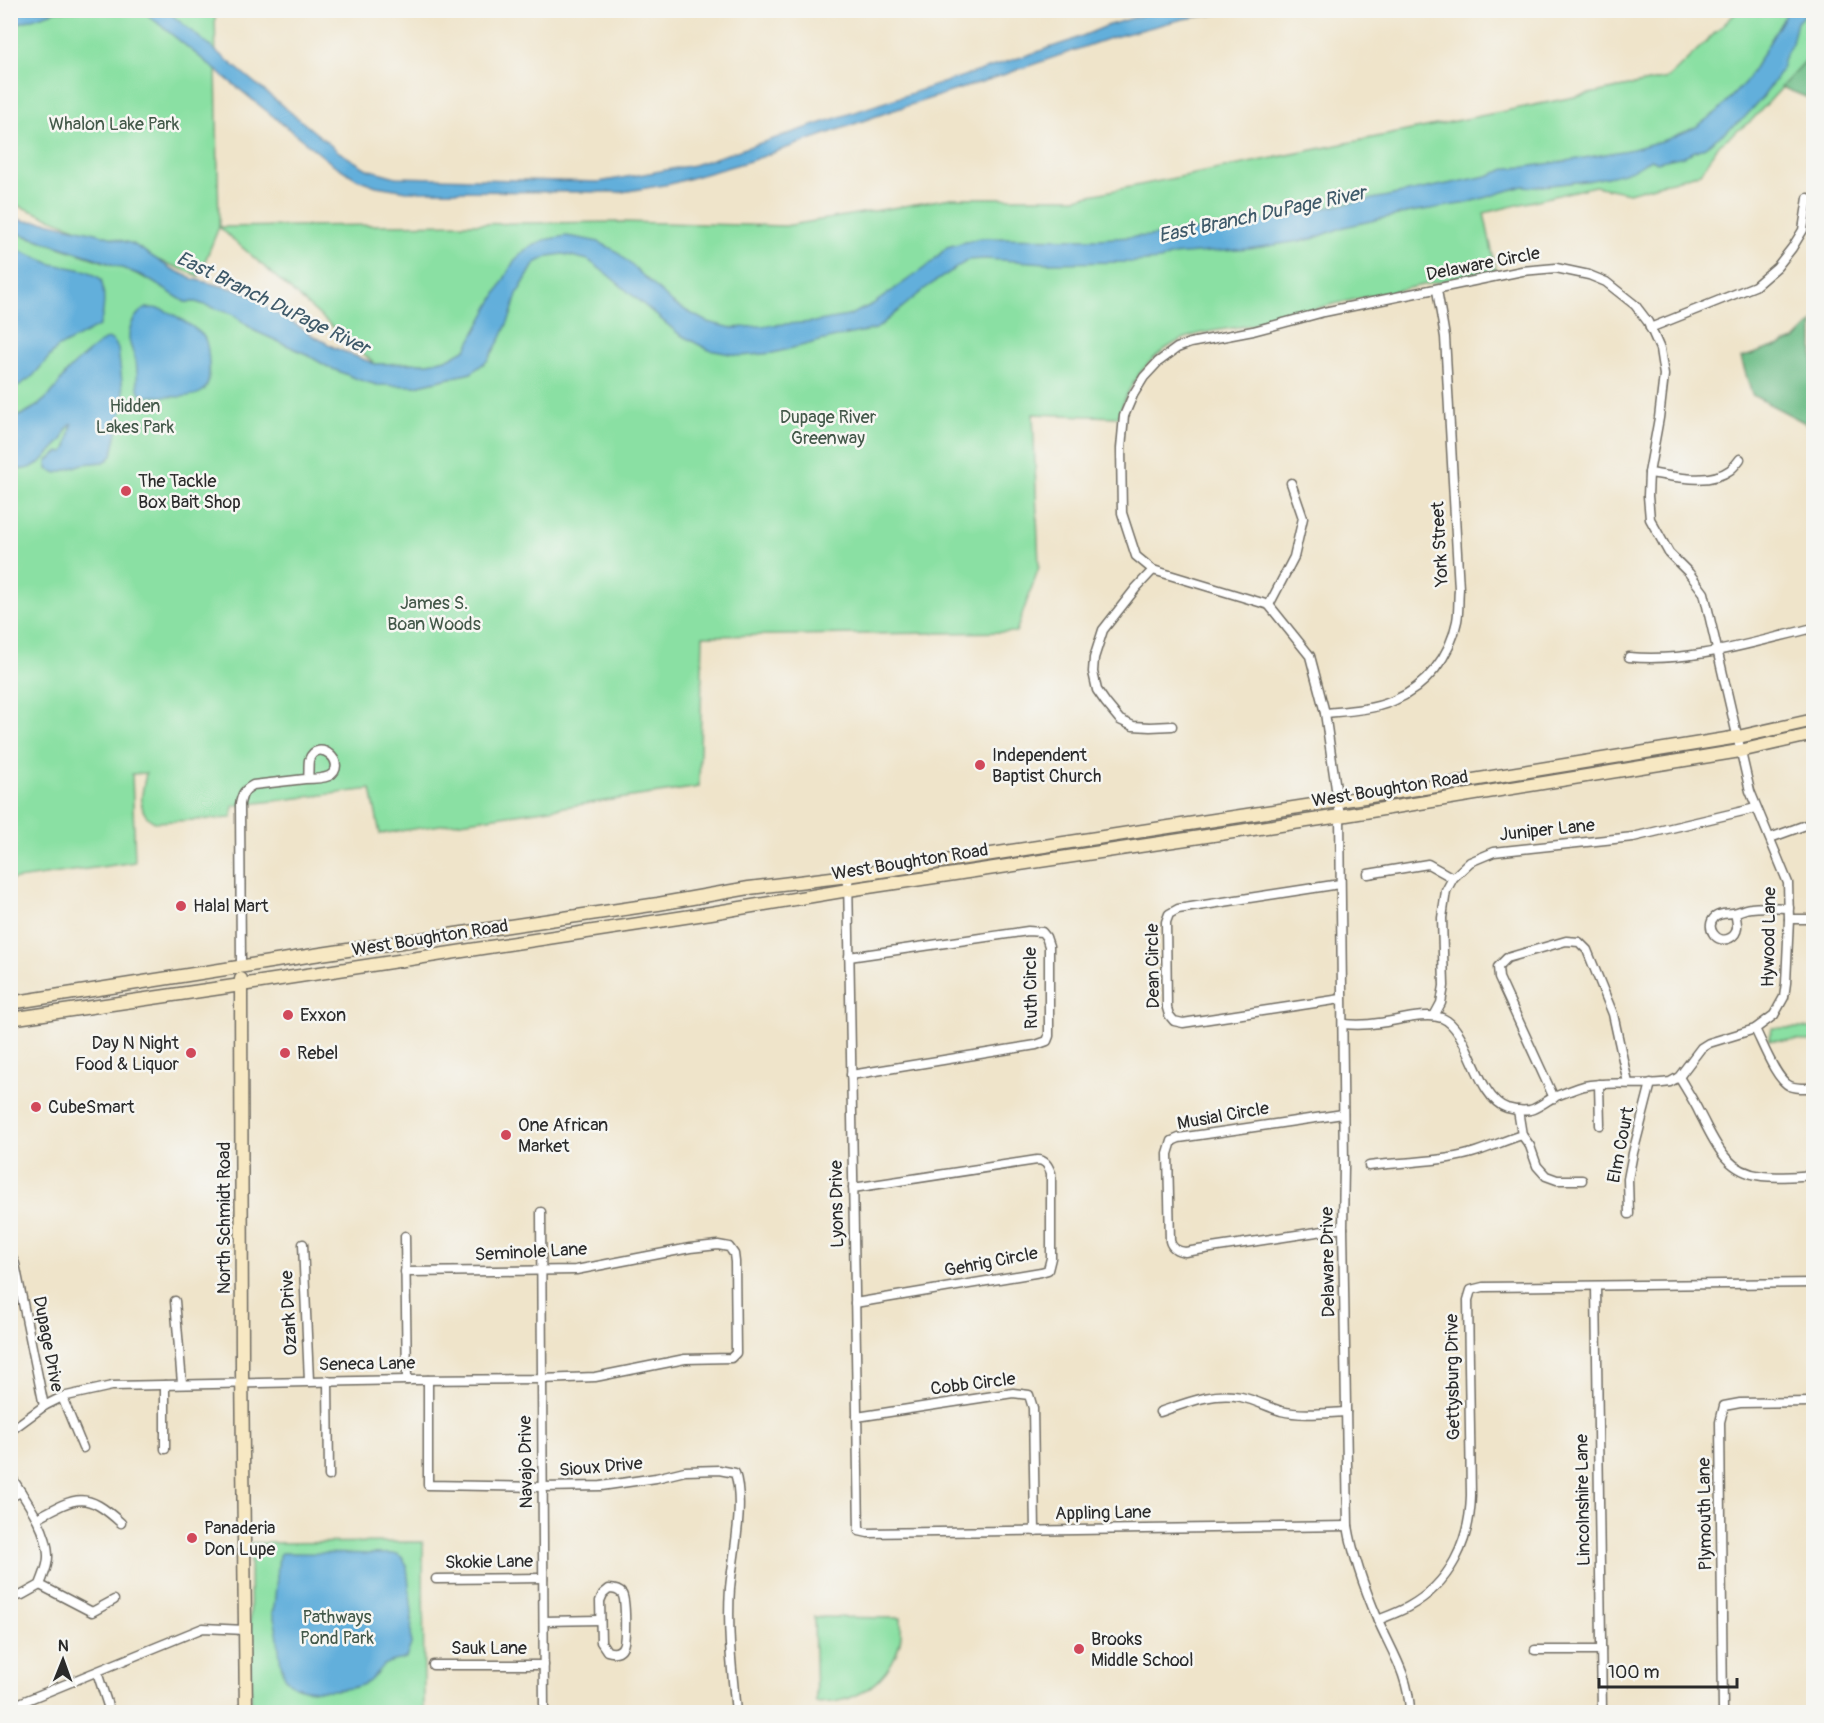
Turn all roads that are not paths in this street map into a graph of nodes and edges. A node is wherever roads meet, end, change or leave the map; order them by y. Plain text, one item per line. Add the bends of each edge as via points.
1 (1808, 198) dead end
2 (1437, 290) junction
3 (1650, 328) junction
4 (1740, 459) dead end
5 (1649, 473) junction
6 (1291, 483) dead end
7 (1153, 570) junction
8 (1269, 605) junction
9 (1814, 628) edge
10 (1717, 651) junction
11 (1629, 657) dead end
12 (1325, 713) junction
13 (1814, 720) edge
14 (1172, 726) dead end
15 (1814, 734) edge
16 (1738, 737) junction
17 (1740, 751) junction
18 (308, 779) dead end
19 (1814, 797) edge
20 (1338, 801) junction
21 (1756, 808) junction
22 (1814, 811) edge
23 (1340, 816) junction
24 (1814, 822) edge
25 (1770, 838) junction
26 (954, 860) junction
27 (952, 874) junction
28 (1368, 874) dead end
29 (848, 876) junction
30 (1453, 878) junction
31 (1340, 884) junction
32 (772, 885) junction
33 (848, 890) junction
34 (771, 903) junction
35 (1789, 908) junction
36 (1735, 913) dead end
37 (1789, 919) junction
38 (1814, 919) edge
39 (849, 957) junction
40 (241, 967) junction
41 (241, 985) junction
42 (1341, 999) junction
43 (10, 1003) edge
44 (1434, 1016) junction
45 (10, 1019) edge
46 (1343, 1024) junction
47 (1755, 1029) junction
48 (851, 1075) junction
49 (1679, 1077) junction
50 (1628, 1083) junction
51 (1651, 1083) junction
52 (1599, 1084) junction
53 (1814, 1088) edge
54 (1554, 1098) junction
55 (1518, 1110) junction
56 (1343, 1114) junction
57 (1600, 1125) dead end
58 (1522, 1135) junction
59 (1369, 1166) dead end
60 (1814, 1176) edge
61 (1582, 1180) dead end
62 (853, 1188) junction
63 (541, 1212) dead end
64 (1629, 1214) dead end
65 (1343, 1228) junction
66 (405, 1236) dead end
67 (303, 1244) dead end
68 (10, 1254) edge
69 (540, 1271) junction
70 (405, 1272) junction
71 (1814, 1284) edge
72 (1596, 1287) junction
73 (176, 1302) dead end
74 (855, 1303) junction
75 (734, 1356) joint
76 (541, 1379) junction
77 (407, 1380) junction
78 (428, 1380) junction
79 (309, 1381) junction
80 (328, 1381) junction
81 (182, 1383) junction
82 (242, 1383) junction
83 (165, 1385) junction
84 (62, 1397) junction
85 (1814, 1402) edge
86 (44, 1406) junction
87 (1160, 1412) dead end
88 (1346, 1412) junction
89 (857, 1417) junction
90 (10, 1431) edge
91 (83, 1448) dead end
92 (165, 1449) dead end
93 (10, 1475) edge
94 (329, 1476) dead end
95 (543, 1487) junction
96 (21, 1492) junction
97 (10, 1497) edge
98 (37, 1518) junction
99 (122, 1523) dead end
100 (1348, 1526) junction
101 (859, 1531) joint
102 (1035, 1531) junction
103 (543, 1578) junction
104 (436, 1579) dead end
105 (40, 1585) junction
106 (10, 1598) edge
107 (114, 1600) dead end
108 (599, 1620) junction
109 (1378, 1620) junction
110 (544, 1621) junction
111 (244, 1630) junction
112 (1535, 1650) dead end
113 (1602, 1650) junction
114 (433, 1665) dead end
115 (544, 1665) junction
116 (97, 1672) junction
117 (10, 1707) edge
118 (110, 1713) edge
119 (246, 1713) edge
120 (544, 1713) edge
121 (736, 1713) edge
122 (1410, 1713) edge
123 (1602, 1713) edge
124 (1723, 1713) edge

1 - 3 street via 1803,230 1777,267 1755,286
2 - 3 street, Delaware Circle via 1556,268 1606,282 1635,304
2 - 7 street, Delaware Circle via 1190,343 1151,369 1124,416 1121,503 1136,556
2 - 12 street, York Street via 1446,349 1457,621 1447,652 1419,686 1393,701
3 - 5 street, Delaware Circle via 1660,349 1664,375
4 - 5 street via 1714,477
5 - 10 street, Delaware Circle via 1650,519 1669,554 1704,592
6 - 8 street via 1303,518 1294,556
7 - 8 street
7 - 14 street via 1103,630 1093,672 1097,690 1120,720 1133,726
8 - 12 street via 1310,656
9 - 10 street
10 - 11 street via 1654,660
10 - 16 street, Delaware Circle
12 - 20 street
13 - 16 main road, West Boughton Road
15 - 17 main road, West Boughton Road
16 - 17 street, Delaware Circle
16 - 20 main road, West Boughton Road
17 - 21 street, Hywood Lane
17 - 23 main road, West Boughton Road
18 - 40 street, North Schmidt Road via 253,785 242,795
19 - 22 street
20 - 23 street, Delaware Drive
20 - 26 main road, West Boughton Road
21 - 25 street, Hywood Lane
21 - 30 street, Juniper Lane via 1633,837 1494,852 1470,862
23 - 27 main road, West Boughton Road
23 - 31 street, Delaware Drive
24 - 25 street
25 - 35 street, Hywood Lane via 1788,883
26 - 27 street
26 - 29 main road, West Boughton Road
27 - 33 main road, West Boughton Road
28 - 30 street via 1428,864
29 - 32 main road, West Boughton Road
29 - 33 street, Lyons Drive
30 - 44 street via 1446,891 1442,918 1444,986
31 - 42 street, Delaware Drive
31 - 42 street, Dean Circle via 1178,909 1169,914 1166,922 1167,1008 1174,1022
32 - 34 street
32 - 40 main road, West Boughton Road
33 - 34 main road, West Boughton Road
33 - 39 street, Lyons Drive
34 - 41 main road, West Boughton Road
35 - 36 street via 1751,908
35 - 37 street, Hywood Lane
37 - 38 street
37 - 47 street, Hywood Lane via 1784,997 1774,1015
39 - 48 street, Lyons Drive
39 - 48 street, Ruth Circle via 1028,932 1042,932 1049,946 1047,1041
40 - 41 main road, North Schmidt Road
40 - 43 main road, West Boughton Road
41 - 45 main road, West Boughton Road
41 - 82 main road, North Schmidt Road
42 - 46 street, Delaware Drive
44 - 46 street
44 - 55 street via 1450,1023 1494,1100
46 - 56 street, Delaware Drive
47 - 49 street, Hywood Lane via 1701,1048
47 - 53 street via 1783,1081 1800,1088
48 - 62 street, Lyons Drive
49 - 51 street via 1670,1082
49 - 60 street via 1714,1144 1729,1161 1761,1176
50 - 51 street
50 - 52 street
50 - 54 street via 1613,1014 1587,950 1579,942 1566,941 1507,958 1498,967 1499,978
51 - 64 street, Elm Court via 1628,1179
52 - 54 street
52 - 57 street
54 - 55 street via 1529,1110
55 - 58 street
56 - 65 street, Delaware Drive
56 - 65 street, Musial Circle via 1179,1138 1172,1141 1168,1154 1170,1241 1177,1250 1185,1252
58 - 59 street via 1447,1158
58 - 61 street via 1546,1176
62 - 74 street, Lyons Drive
62 - 74 street, Gehrig Circle via 1037,1160 1043,1160 1051,1173 1048,1270
63 - 69 street, Navajo Drive
65 - 88 street, Delaware Drive
66 - 70 street
67 - 79 street, Ozark Drive
68 - 86 street, Dupage Drive
69 - 70 street, Seminole Lane
69 - 75 street, Seminole Lane via 576,1270 701,1246 729,1247 735,1262
69 - 76 street, Navajo Drive
70 - 77 street
71 - 72 street, Gettysburg Drive
72 - 109 street, Gettysburg Drive via 1472,1290 1468,1300 1471,1502 1466,1536 1454,1564 1436,1587 1408,1607
72 - 113 street, Lincolnshire Lane
73 - 81 street
74 - 89 street, Lyons Drive
75 - 76 street, Seneca Lane via 684,1359 595,1377
76 - 78 street, Seneca Lane
76 - 95 street, Navajo Drive
77 - 78 street, Seneca Lane
77 - 80 street, Seneca Lane
78 - 95 street, Sioux Drive via 428,1485
79 - 80 street, Seneca Lane
79 - 82 street, Seneca Lane
80 - 94 street
81 - 82 street, Seneca Lane
81 - 83 street, Seneca Lane
82 - 111 main road, North Schmidt Road
83 - 84 street, Seneca Lane via 112,1386
83 - 92 street
84 - 86 street, Seneca Lane
84 - 91 street
85 - 124 street, Plymouth Lane via 1724,1406 1720,1422
86 - 90 street, Seneca Lane
87 - 88 street via 1221,1395 1242,1397 1281,1411
88 - 100 street, Delaware Drive
89 - 101 street, Lyons Drive
89 - 102 street, Cobb Circle via 1013,1393 1029,1395 1034,1408
93 - 96 street
95 - 103 street, Navajo Drive
95 - 121 street, Sioux Drive via 601,1486 685,1471 735,1473 738,1519 730,1590
96 - 97 street
96 - 98 street
98 - 99 street via 60,1505 87,1500
98 - 105 street via 48,1549
100 - 102 street, Appling Lane
100 - 109 street, Delaware Drive
101 - 102 street, Appling Lane
103 - 104 street, Skokie Lane
103 - 110 street, Navajo Drive
105 - 106 street
105 - 107 street via 92,1612
108 - 108 street via 603,1594 613,1589 621,1592 624,1643 618,1652 610,1653 602,1646
108 - 110 street
109 - 122 street, Delaware Drive via 1401,1667
110 - 115 street, Navajo Drive
111 - 116 street via 202,1628
111 - 119 main road, North Schmidt Road
112 - 113 street
113 - 123 street, Lincolnshire Lane
114 - 115 street, Sauk Lane
115 - 120 street, Navajo Drive
116 - 117 street
116 - 118 street

